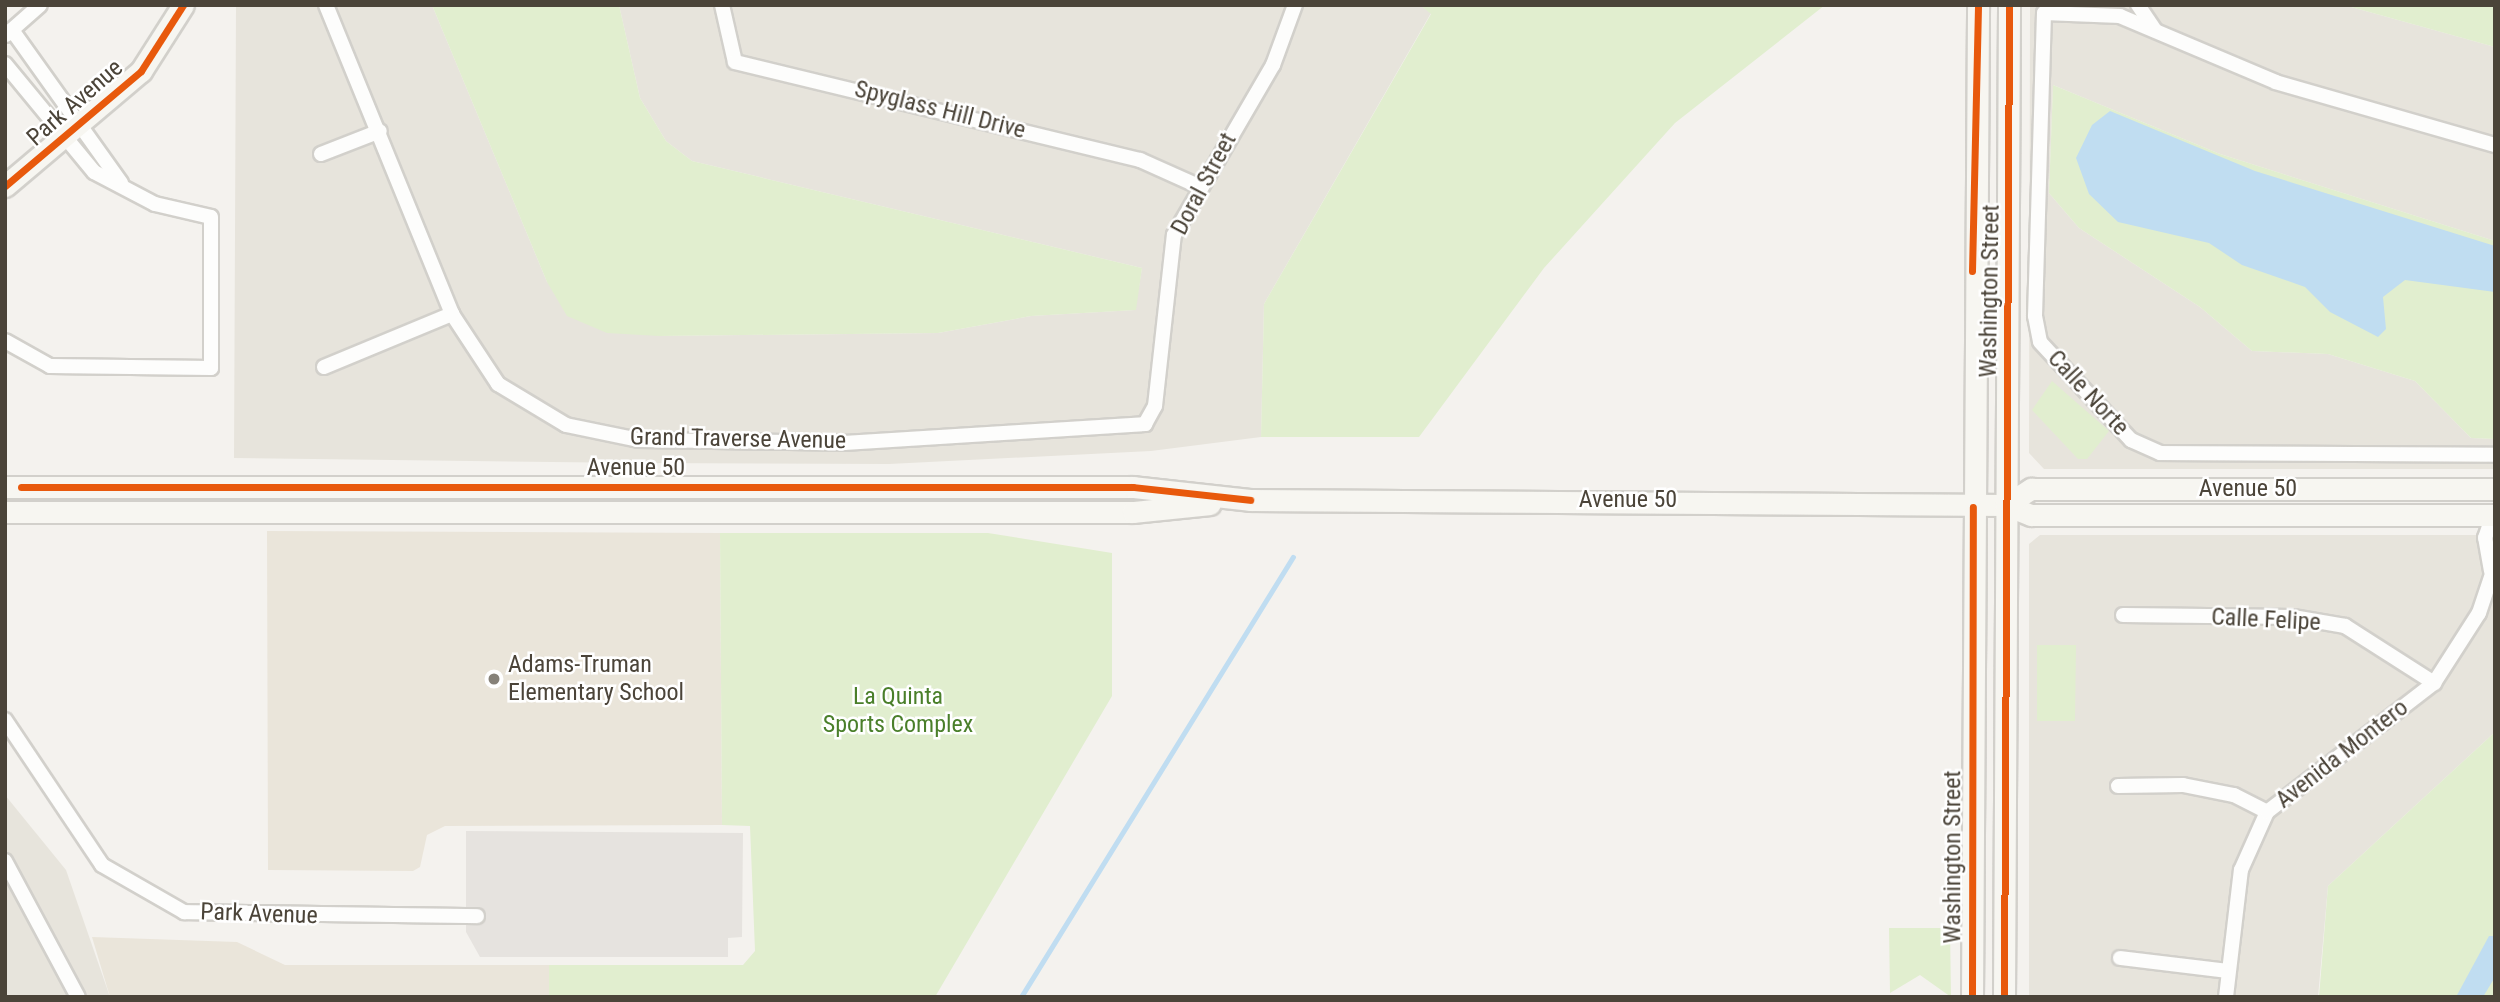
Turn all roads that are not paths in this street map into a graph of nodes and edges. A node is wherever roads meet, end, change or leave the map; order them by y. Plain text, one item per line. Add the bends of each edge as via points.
1 (40, 5) edge
2 (183, 5) edge
3 (326, 5) edge
4 (722, 5) edge
5 (1295, 5) edge
6 (1978, 5) edge
7 (2009, 5) edge
8 (2138, 5) edge
9 (2155, 31) junction
10 (9, 33) edge
11 (5, 64) edge
12 (82, 126) junction
13 (380, 131) junction
14 (66, 141) junction
15 (2495, 145) edge
16 (321, 154) dead end
17 (121, 183) junction
18 (5, 186) edge
19 (1198, 186) junction
20 (452, 314) junction
21 (5, 341) edge
22 (324, 367) dead end
23 (1152, 417) joint
24 (2495, 455) edge
25 (5, 487) edge
26 (2494, 489) edge
27 (1250, 500) junction
28 (2006, 505) junction
29 (1973, 507) junction
30 (5, 512) edge
31 (2494, 517) edge
32 (2493, 568) edge
33 (2123, 615) dead end
34 (2434, 684) junction
35 (5, 720) edge
36 (2118, 786) dead end
37 (2267, 812) junction
38 (5, 862) edge
39 (477, 916) dead end
40 (2120, 958) dead end
41 (2227, 971) junction
42 (78, 997) edge
43 (1972, 997) edge
44 (2004, 997) edge
45 (2226, 997) edge

1 - 10 street
2 - 12 main road, Park Avenue via 141,71
3 - 13 street, Grand Traverse Avenue
4 - 19 street, Spyglass Hill Drive via 735,62 1140,160
5 - 19 street, Doral Street via 1273,65
6 - 29 main road, Washington Street
7 - 28 main road, Washington Street
8 - 9 street
9 - 15 street, Calle Norte via 2276,82
9 - 24 street, Calle Norte via 2120,16 2043,13 2035,316 2040,342 2131,440 2160,453
10 - 12 street
11 - 14 street
12 - 14 main road, Park Avenue
12 - 17 street
13 - 16 street
13 - 20 street, Grand Traverse Avenue
14 - 17 street via 94,172
14 - 18 main road, Park Avenue
17 - 21 street via 155,204 211,216 211,368 50,366
19 - 23 street, Doral Street via 1168,257
20 - 22 street
20 - 23 street, Grand Traverse Avenue via 498,384 566,425 639,440 844,443 1134,428
25 - 27 main road, Avenue 50 via 1133,487
26 - 28 main road, Avenue 50 via 2031,489
26 - 31 street, Avenida Montero
27 - 29 main road, Avenue 50
27 - 30 main road, Avenue 50 via 1133,512
28 - 29 main road, Avenue 50
28 - 31 main road, Avenue 50 via 2031,515
28 - 44 main road, Washington Street
29 - 43 main road, Washington Street
31 - 32 street, Avenida Montero via 2485,538
32 - 34 street, Avenida Montero via 2479,613
33 - 34 street, Calle Felipe via 2293,617 2346,626
34 - 37 street, Avenida Montero
35 - 39 street, Park Avenue via 102,865 184,912
36 - 37 street via 2183,785 2234,795
37 - 41 street, Avenida Montero via 2242,870
38 - 42 street
40 - 41 street
41 - 45 street, Avenida Montero

